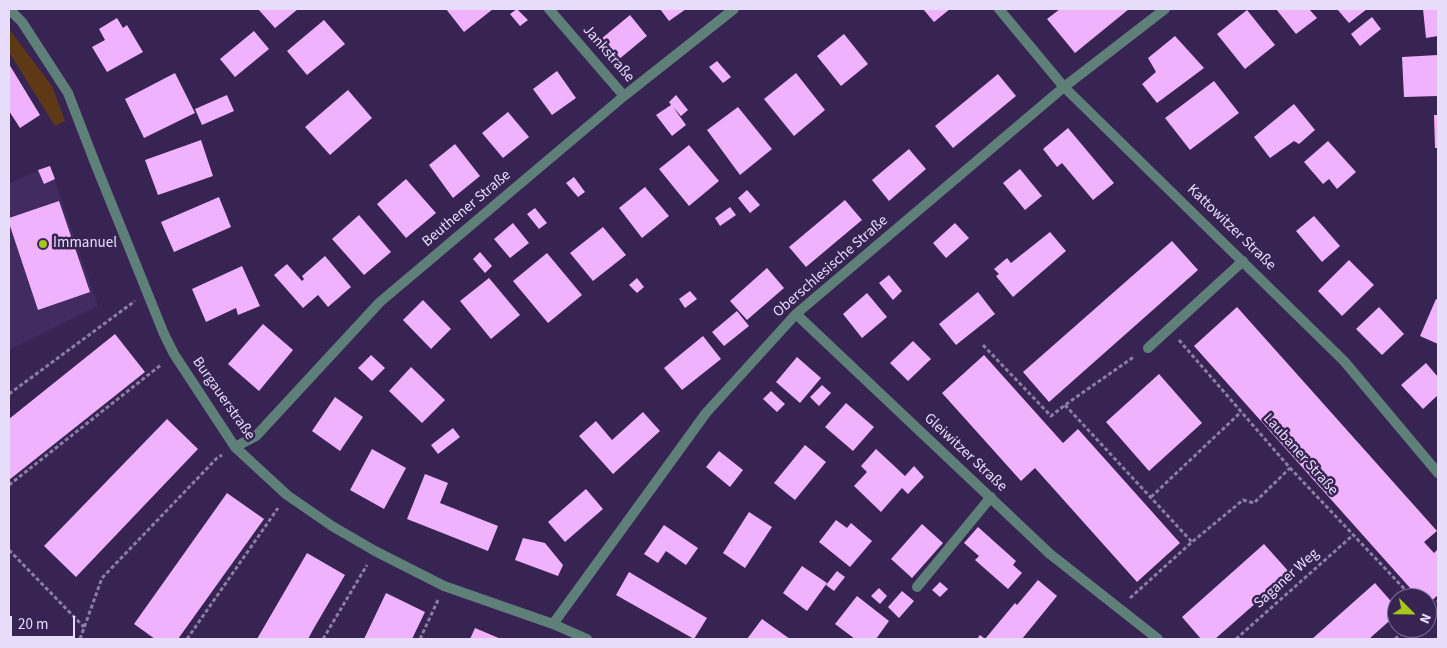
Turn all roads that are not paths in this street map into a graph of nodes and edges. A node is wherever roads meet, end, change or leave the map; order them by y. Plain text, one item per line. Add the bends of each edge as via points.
1 (9, 9) edge
2 (549, 9) edge
3 (734, 9) edge
4 (999, 9) edge
5 (1165, 9) edge
6 (1064, 87) junction
7 (624, 96) junction
8 (1243, 261) junction
9 (796, 314) junction
10 (1148, 348) road end
11 (235, 447) junction
12 (1438, 473) edge
13 (991, 497) junction
14 (917, 587) dead end
15 (552, 624) junction
16 (587, 639) edge
17 (1158, 639) edge

1 - 11 street, Burgauerstraße via 22,22 68,92 174,354
2 - 7 street, Jankstraße
3 - 7 street, Beuthener Straße
4 - 6 street, Kattowitzer Straße
5 - 6 street, Oberschlesische Straße
6 - 8 street, Kattowitzer Straße
6 - 9 street, Oberschlesische Straße
7 - 11 street, Beuthener Straße via 380,302 256,436
8 - 10 street
8 - 12 street, Kattowitzer Straße via 1344,361
9 - 13 street, Gleiwitzer Straße
9 - 15 street, Oberschlesische Straße via 706,413
11 - 15 street, Burgauerstraße via 287,495 375,551 444,586
13 - 14 street
13 - 17 street, Gleiwitzer Straße via 1050,554
15 - 16 street, Burgauerstraße

